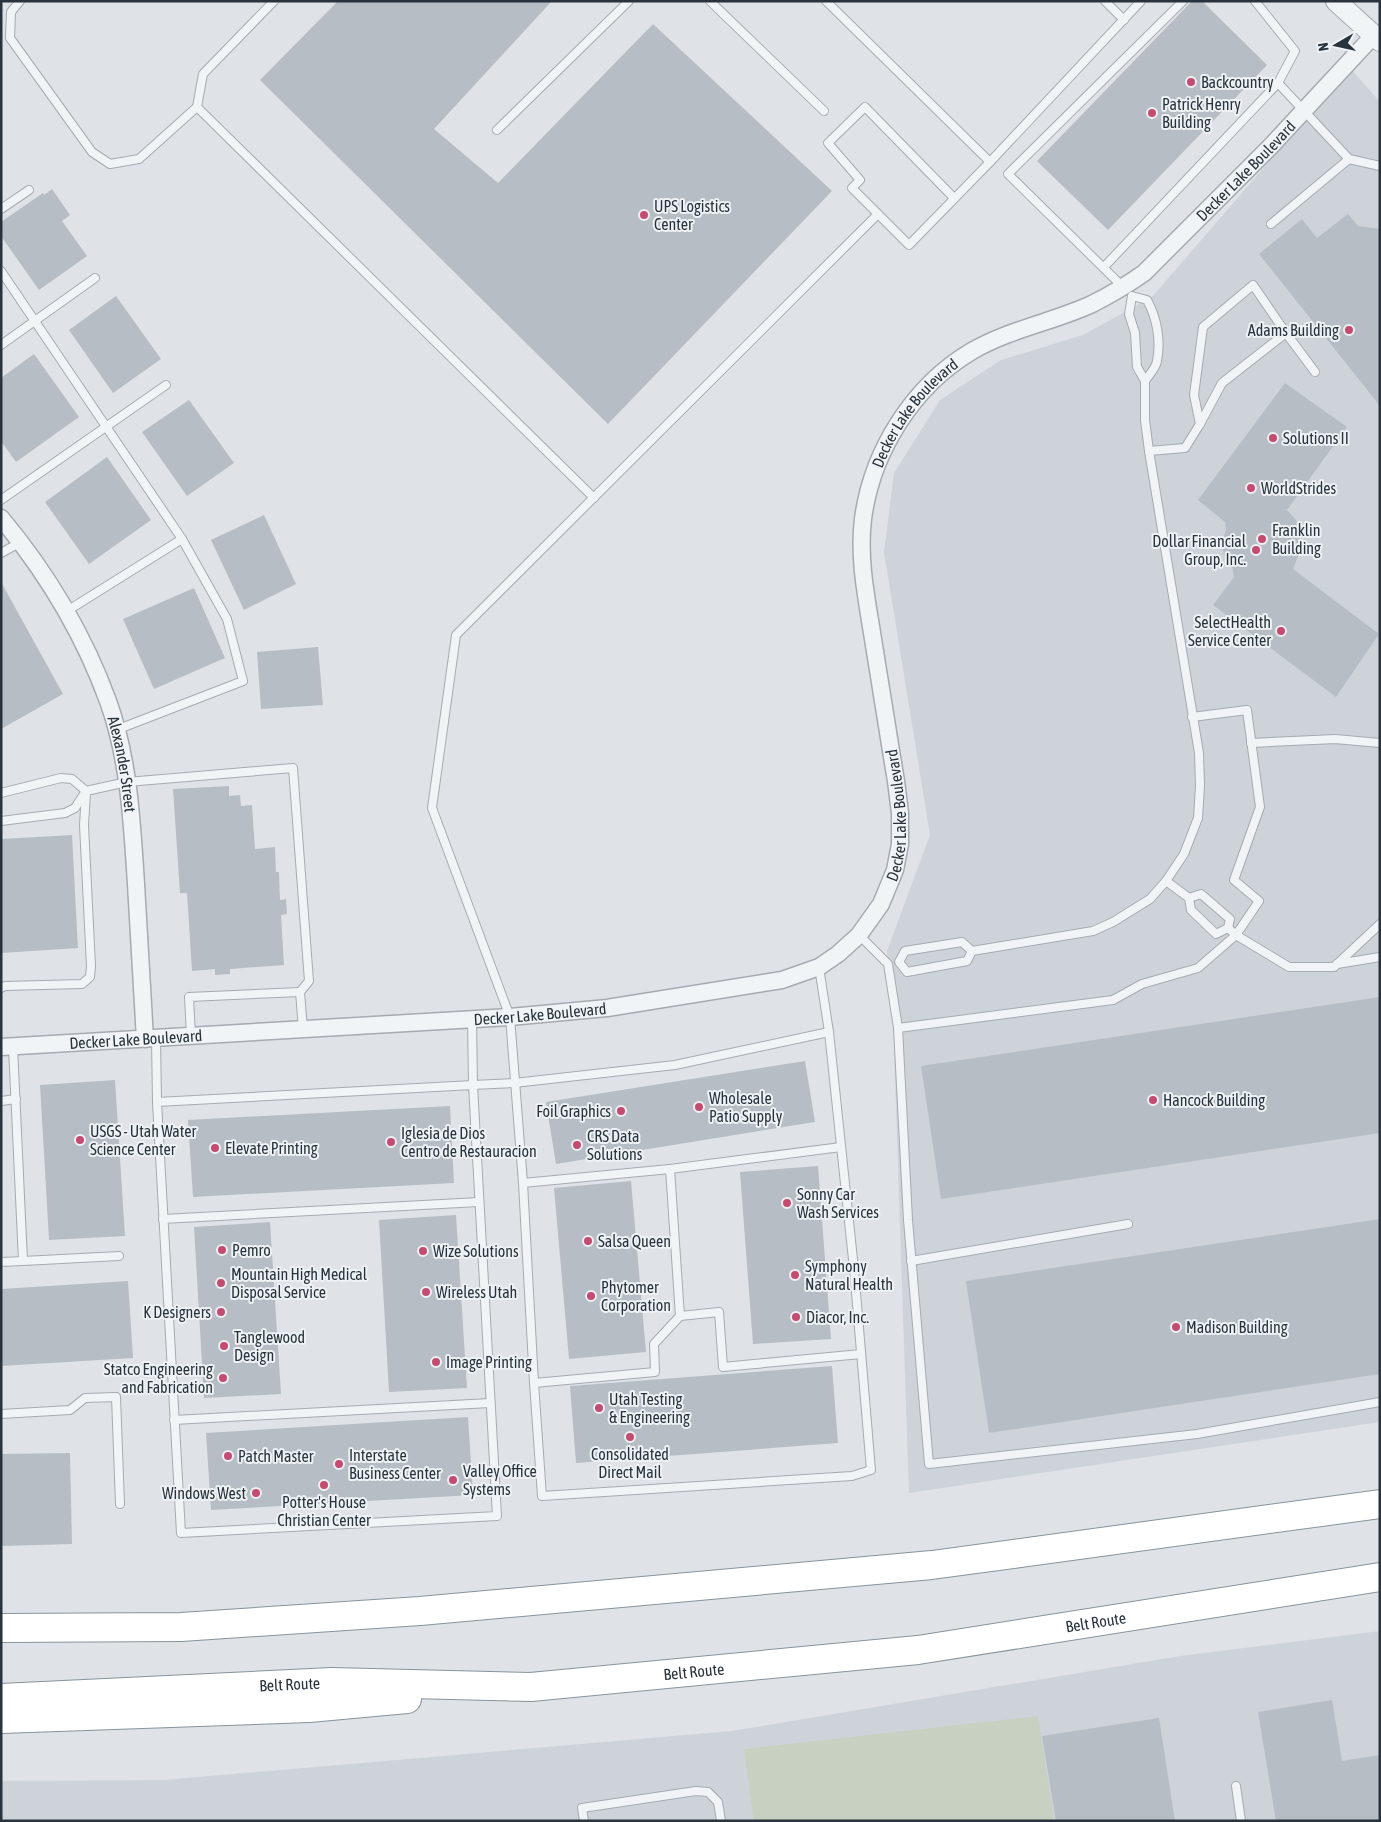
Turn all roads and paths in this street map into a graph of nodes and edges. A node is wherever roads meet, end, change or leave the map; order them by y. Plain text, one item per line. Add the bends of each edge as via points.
1 (20, 1) edge
2 (274, 1) edge
3 (629, 1) edge
4 (710, 1) edge
5 (826, 1) edge
6 (1105, 1) edge
7 (1141, 1) edge
8 (1183, 1) edge
9 (1255, 1) edge
10 (1336, 1) edge
11 (1124, 20) junction
12 (1378, 35) edge
13 (1278, 83) junction
14 (196, 107) junction
15 (1304, 110) junction
16 (824, 112) dead end
17 (497, 130) dead end
18 (1349, 159) junction
19 (990, 162) junction
20 (1380, 166) edge
21 (29, 190) dead end
22 (954, 198) junction
23 (1, 210) edge
24 (878, 214) junction
25 (1271, 224) dead end
26 (1104, 267) junction
27 (1, 271) edge
28 (95, 278) dead end
29 (1128, 292) junction
30 (36, 321) junction
31 (1286, 333) junction
32 (1, 345) edge
33 (1315, 372) dead end
34 (1145, 381) junction
35 (166, 385) dead end
36 (1200, 424) junction
37 (106, 428) junction
38 (1149, 451) junction
39 (594, 498) junction
40 (1, 500) edge
41 (1, 518) edge
42 (182, 539) junction
43 (21, 542) junction
44 (1, 553) edge
45 (67, 611) junction
46 (1192, 717) junction
47 (116, 730) junction
48 (1251, 743) junction
49 (1380, 743) edge
50 (127, 782) junction
51 (86, 791) junction
52 (1, 793) edge
53 (1, 821) edge
54 (1166, 881) junction
55 (1189, 898) junction
56 (1380, 924) edge
57 (1228, 928) junction
58 (859, 935) junction
59 (1236, 935) junction
60 (972, 951) junction
61 (1380, 958) edge
62 (899, 962) junction
63 (888, 964) junction
64 (1336, 965) junction
65 (819, 967) junction
66 (1, 988) edge
67 (300, 992) junction
68 (510, 1017) junction
69 (472, 1020) junction
70 (898, 1028) junction
71 (303, 1030) junction
72 (830, 1032) junction
73 (191, 1036) junction
74 (150, 1039) junction
75 (7, 1047) edge
76 (514, 1083) junction
77 (473, 1085) junction
78 (16, 1100) junction
79 (1, 1101) edge
80 (157, 1102) junction
81 (841, 1147) junction
82 (670, 1169) junction
83 (523, 1183) junction
84 (480, 1202) junction
85 (163, 1219) junction
86 (1128, 1224) dead end
87 (119, 1256) dead end
88 (23, 1261) junction
89 (911, 1261) junction
90 (1, 1262) edge
91 (680, 1316) junction
92 (861, 1354) junction
93 (534, 1383) junction
94 (1380, 1402) edge
95 (490, 1403) junction
96 (1, 1414) edge
97 (174, 1420) junction
98 (120, 1504) dead end
99 (1380, 1504) edge
100 (1380, 1577) edge
101 (1, 1628) edge
102 (531, 1687) junction
103 (1, 1698) edge
104 (1, 1719) edge
105 (1236, 1786) dead end
106 (584, 1821) edge
107 (721, 1821) edge
108 (1241, 1821) edge

1 - 14 lane via 10,12 10,38 92,152 110,164 139,159
2 - 14 lane via 203,74
3 - 17 lane
4 - 16 lane
5 - 19 lane
6 - 11 lane
7 - 11 lane
8 - 26 lane via 1008,174
9 - 13 lane via 1295,51
10 - 12 street
11 - 19 lane
12 - 15 street, Decker Lake Boulevard
13 - 15 lane
13 - 26 lane
14 - 39 lane
15 - 18 lane
15 - 29 street, Decker Lake Boulevard
18 - 20 lane
18 - 25 lane
19 - 22 lane
21 - 23 lane
22 - 24 lane via 909,245
22 - 24 lane via 865,107 828,143 860,180 852,188
24 - 39 lane
26 - 29 lane
27 - 30 lane
28 - 30 lane
29 - 34 lane via 1137,367
29 - 34 lane via 1147,300 1158,330 1157,362
29 - 58 street, Decker Lake Boulevard via 999,337 971,351 942,372 920,394 889,437 880,458 863,519 862,565 896,781 900,844 895,870 882,904
30 - 32 lane
30 - 37 lane
31 - 33 lane
31 - 36 lane via 1222,383
31 - 36 lane via 1254,285 1203,327 1194,396
34 - 38 lane
35 - 37 lane
36 - 38 lane via 1185,448
37 - 40 lane
37 - 42 lane
38 - 46 lane
39 - 68 lane via 456,635 432,808
41 - 43 street, Alexander Street
42 - 45 lane
42 - 47 lane via 227,619 243,681
43 - 44 lane
43 - 45 street, Alexander Street
45 - 47 street, Alexander Street via 108,701
46 - 48 lane via 1247,710
46 - 54 lane via 1199,753 1198,818 1184,854
47 - 50 street, Alexander Street
48 - 49 lane via 1335,739
48 - 59 lane via 1260,808 1234,880 1260,902
50 - 51 lane
50 - 67 lane via 293,768 309,980
50 - 74 street, Alexander Street
51 - 52 lane via 72,779 61,778
51 - 53 lane via 76,808 65,813
51 - 66 lane via 84,825 90,977 82,984
54 - 55 lane
54 - 60 lane via 1150,899 1093,931
55 - 57 lane via 1201,894 1230,919
55 - 57 lane via 1191,910 1216,934
56 - 64 lane
57 - 59 lane
58 - 63 lane
58 - 65 street, Decker Lake Boulevard
59 - 64 lane via 1289,967
59 - 70 lane via 1198,968 1142,984 1113,1000
60 - 62 lane via 962,942 934,946 905,951
60 - 62 lane via 967,961 907,972
61 - 64 lane
62 - 63 lane
63 - 70 lane
65 - 68 street, Decker Lake Boulevard via 782,980 736,988 607,1008
65 - 72 lane
67 - 71 lane
67 - 73 lane via 189,997
68 - 69 street, Decker Lake Boulevard
68 - 76 lane
69 - 71 street, Decker Lake Boulevard
69 - 77 lane
70 - 89 lane
71 - 73 street, Decker Lake Boulevard
72 - 76 lane via 675,1065
72 - 81 lane
73 - 74 street, Decker Lake Boulevard
74 - 75 street, Decker Lake Boulevard
74 - 80 lane
75 - 78 lane
76 - 77 lane
76 - 83 lane
77 - 80 lane
77 - 84 lane
78 - 79 lane
78 - 88 lane
80 - 85 lane
81 - 82 lane
81 - 92 lane
82 - 83 lane
82 - 91 lane
83 - 93 lane
84 - 85 lane
84 - 95 lane
85 - 97 lane
86 - 89 lane
87 - 88 lane
88 - 90 lane
89 - 94 lane via 929,1464 1197,1434
91 - 92 lane via 719,1312 723,1367
91 - 93 lane via 654,1344 655,1372
92 - 93 lane via 871,1470 852,1476 542,1496
95 - 97 lane
95 - 97 lane via 497,1516 181,1533
96 - 98 lane via 70,1410 85,1398 116,1397
99 - 101 highway via 932,1565 844,1573 420,1611 191,1626
100 - 102 highway, Belt Route via 918,1650
102 - 103 highway, Belt Route via 332,1682
102 - 104 highway via 309,1708
105 - 108 lane
106 - 107 lane via 582,1808 696,1790 708,1792 718,1802

